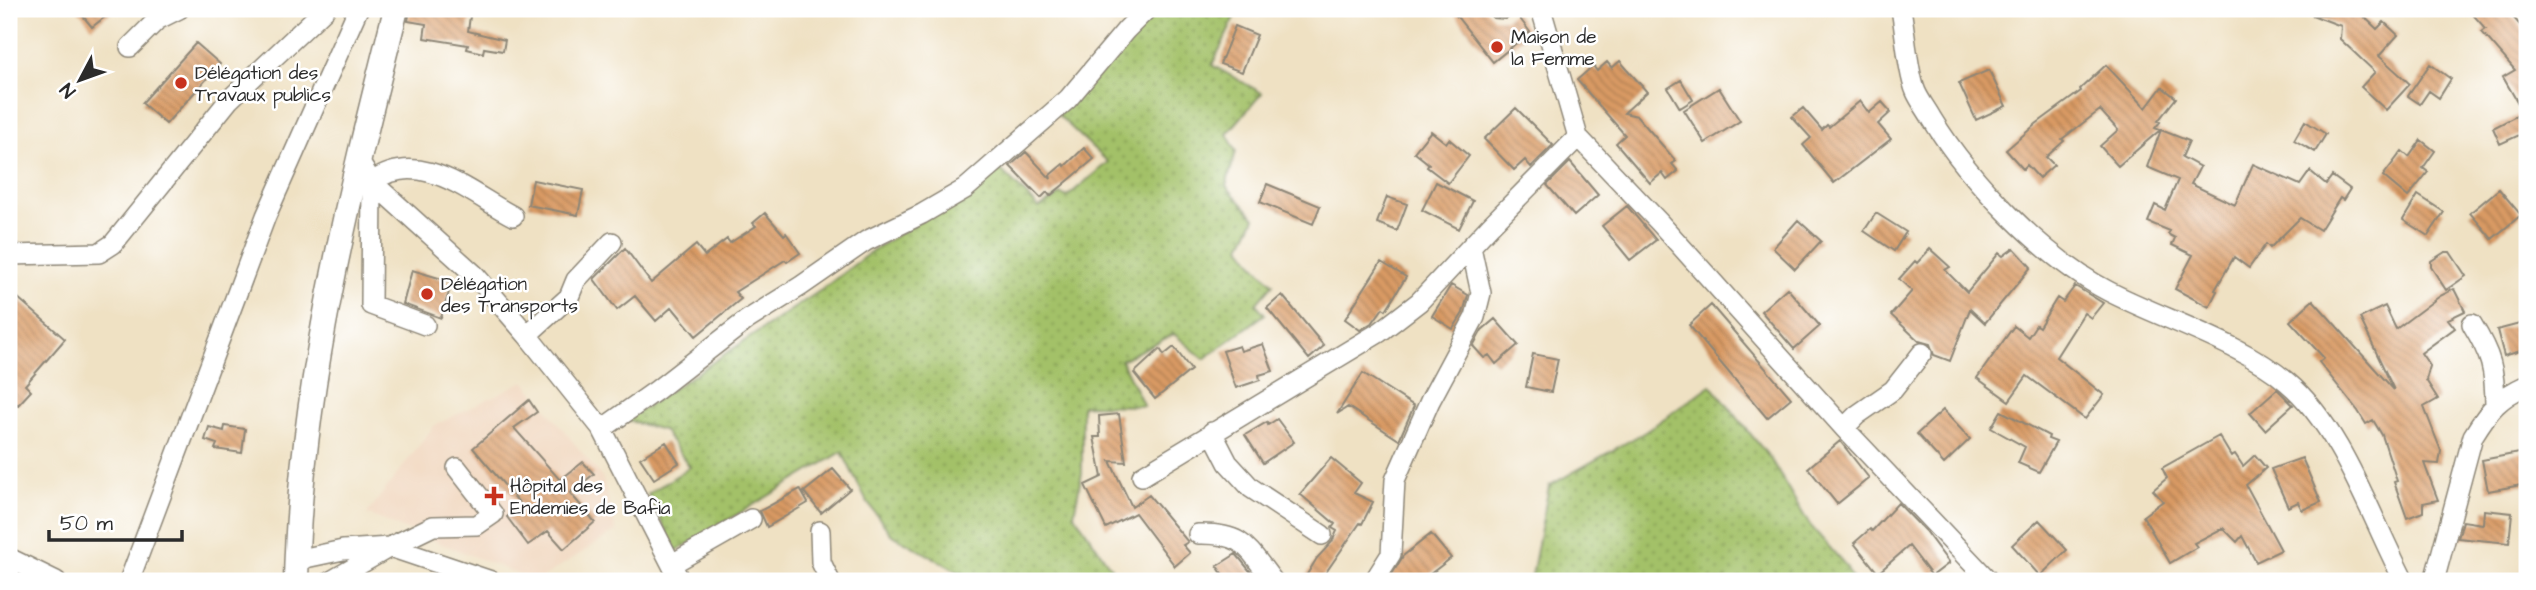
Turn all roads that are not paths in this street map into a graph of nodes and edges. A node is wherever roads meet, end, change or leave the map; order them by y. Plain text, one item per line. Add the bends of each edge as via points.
1 (179, 9) edge
2 (325, 9) edge
3 (358, 9) edge
4 (396, 9) edge
5 (1147, 9) edge
6 (1541, 9) edge
7 (1901, 9) edge
8 (130, 47) dead end
9 (1578, 137) junction
10 (358, 160) junction
11 (372, 182) junction
12 (513, 216) dead end
13 (612, 242) dead end
14 (1471, 247) junction
15 (9, 256) edge
16 (2472, 324) dead end
17 (425, 326) dead end
18 (527, 335) junction
19 (1922, 353) dead end
20 (2527, 385) edge
21 (2495, 406) junction
22 (1844, 428) junction
23 (602, 429) junction
24 (1212, 432) junction
25 (457, 468) dead end
26 (1142, 476) dead end
27 (751, 519) dead end
28 (820, 531) dead end
29 (1198, 534) dead end
30 (1322, 535) dead end
31 (390, 547) junction
32 (9, 558) edge
33 (296, 570) edge
34 (676, 573) edge
35 (1985, 580) edge
36 (56, 581) edge
37 (129, 581) edge
38 (331, 581) edge
39 (491, 581) edge
40 (830, 581) edge
41 (1273, 581) edge
42 (1374, 581) edge
43 (2403, 581) edge
44 (2434, 581) edge

1 - 8 street via 158,20
2 - 15 street via 229,100 113,244 99,253
3 - 37 street via 266,216
4 - 10 main road
5 - 23 street via 1068,99 965,190 866,241 747,320
6 - 9 street
7 - 43 street via 1915,91 1978,182 2076,271 2251,358 2287,382 2317,413 2343,454
9 - 14 street
9 - 22 street
10 - 11 street
10 - 33 main road via 319,352
11 - 12 street via 383,174 421,169 461,184
11 - 17 street via 370,305
11 - 18 street via 475,275
13 - 18 street via 576,279 569,297
14 - 24 street via 1419,302 1380,332
14 - 42 street via 1481,293 1475,317 1395,480 1391,554
16 - 21 street via 2488,350
18 - 23 street
19 - 22 street via 1893,390
20 - 21 street
21 - 44 street via 2473,436
22 - 35 street
23 - 34 street
24 - 26 street
24 - 30 street via 1228,463 1251,488
25 - 31 street via 493,514 477,525 433,526
27 - 34 street
28 - 40 street via 821,562
29 - 41 street via 1218,533 1240,542
31 - 33 street via 343,550
31 - 38 street
31 - 39 street
32 - 36 street

